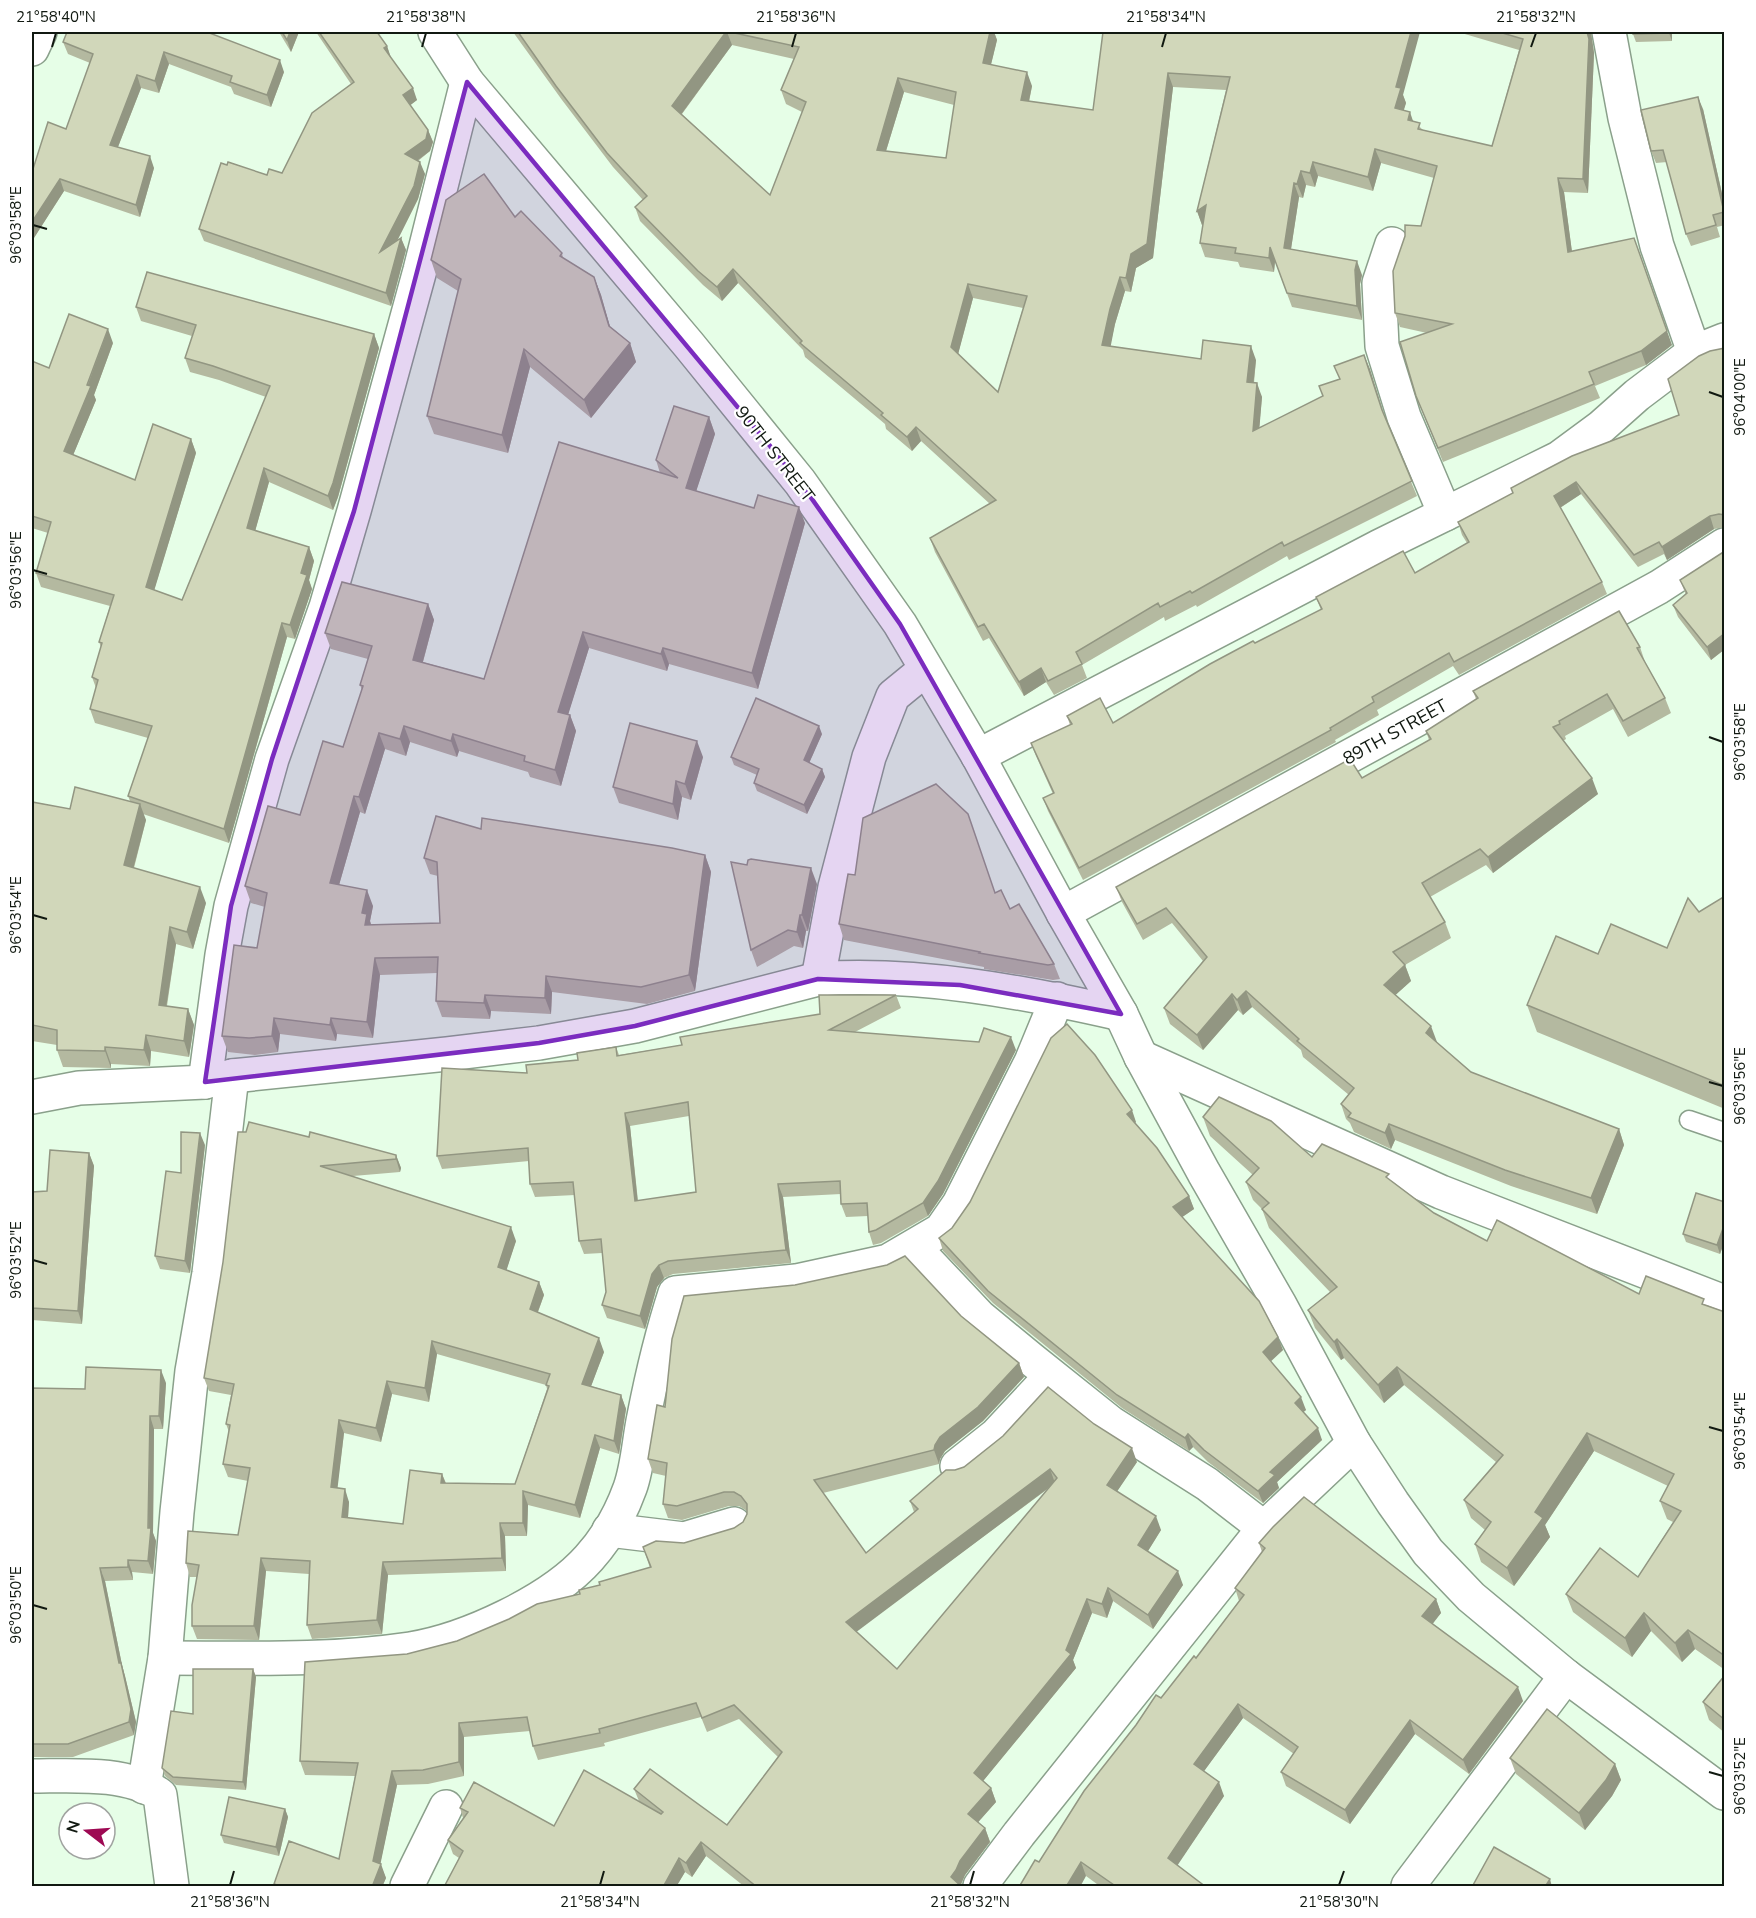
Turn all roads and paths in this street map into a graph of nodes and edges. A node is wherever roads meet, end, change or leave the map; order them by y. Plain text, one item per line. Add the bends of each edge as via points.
1 (1609, 32) edge
2 (438, 33) edge
3 (467, 82) junction
4 (1392, 244) dead end
5 (1725, 340) edge
6 (1694, 352) junction
7 (1445, 514) junction
8 (1725, 545) edge
9 (926, 669) junction
10 (978, 756) junction
11 (1063, 914) junction
12 (818, 978) junction
13 (1057, 999) junction
14 (1121, 1014) junction
15 (1141, 1057) junction
16 (219, 1079) junction
17 (32, 1097) edge
18 (1689, 1120) dead end
19 (1725, 1132) edge
20 (914, 1247) junction
21 (1724, 1299) edge
22 (1051, 1376) junction
23 (1354, 1443) junction
24 (957, 1466) dead end
25 (734, 1524) dead end
26 (1264, 1528) junction
27 (609, 1530) junction
28 (165, 1658) junction
29 (1566, 1676) junction
30 (32, 1776) edge
31 (144, 1787) junction
32 (1725, 1793) edge
33 (447, 1807) dead end
34 (172, 1887) edge
35 (407, 1887) edge
36 (980, 1887) edge
37 (1408, 1887) edge

1 - 6 street via 1625,118 1657,246
2 - 3 street, 90TH STREET
3 - 9 street, 90TH STREET via 800,482 900,624
3 - 16 street via 354,511 326,607 272,759 231,906 222,955
4 - 7 street via 1379,283 1382,346 1404,417
5 - 6 street
6 - 7 street via 1559,458
7 - 10 street
8 - 11 street, 89TH STREET via 1659,587
9 - 10 street, 90TH STREET
9 - 12 street via 893,696 869,757 835,887
10 - 11 street, 90TH STREET
11 - 14 street, 90TH STREET
12 - 13 street via 893,979
12 - 16 street via 635,1026 538,1043
13 - 14 street
13 - 20 street via 1031,1062 959,1204 941,1230
14 - 15 street, 90TH STREET
15 - 21 street via 1441,1192
15 - 23 street, 90TH STREET
16 - 17 street via 79,1088
16 - 28 street via 208,1273 192,1371
18 - 19 lane
20 - 22 street via 980,1317
20 - 27 street via 888,1261 796,1281 675,1293 665,1322 631,1486
22 - 24 street via 996,1435
22 - 26 street via 1110,1423 1207,1484
23 - 26 street
23 - 29 street, 90TH STREET via 1428,1552 1472,1597
25 - 27 street via 684,1539
26 - 36 street
27 - 28 street via 588,1558 553,1589 464,1635 411,1648 322,1656
28 - 31 street
29 - 32 street, 90TH STREET
29 - 37 street
30 - 31 street via 102,1777
31 - 34 street via 160,1796 162,1802
33 - 35 street

